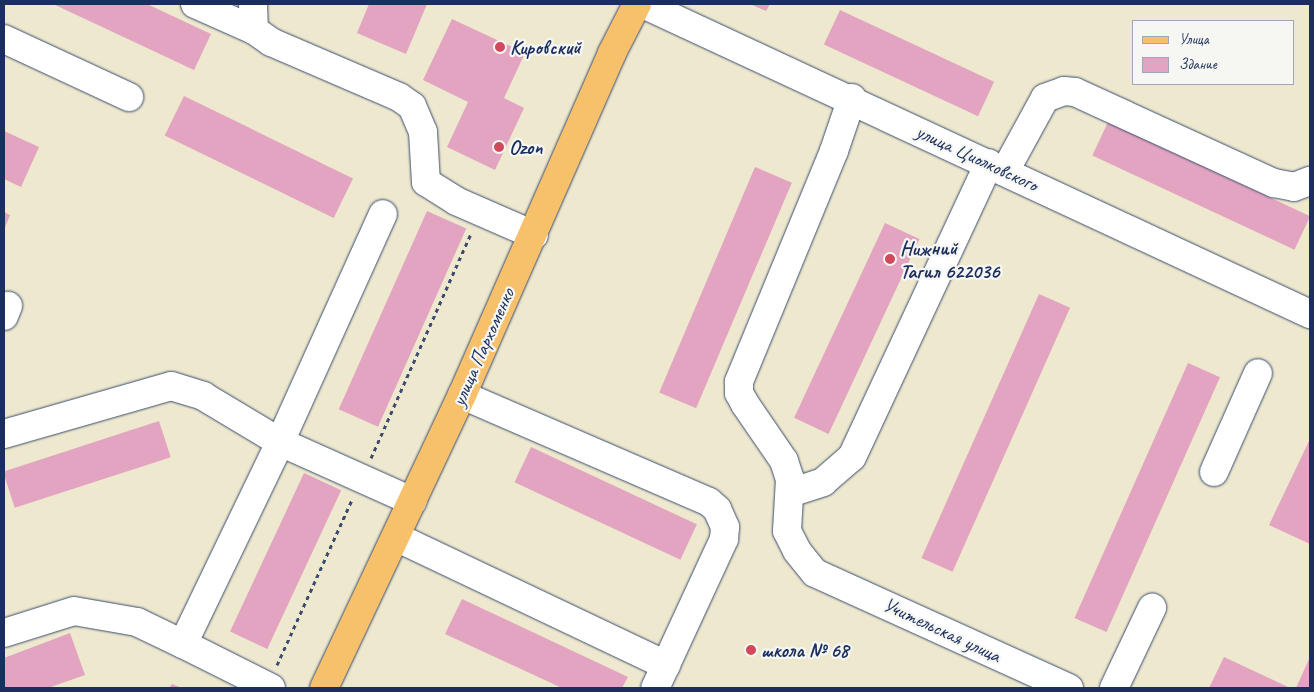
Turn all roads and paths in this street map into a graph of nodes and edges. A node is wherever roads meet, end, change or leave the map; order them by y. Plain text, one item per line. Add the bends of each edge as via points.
1 (195, 4) edge
2 (637, 4) edge
3 (643, 4) edge
4 (254, 17) edge
5 (4, 39) edge
6 (129, 98) dead end
7 (852, 98) junction
8 (997, 167) junction
9 (1310, 181) edge
10 (481, 212) junction
11 (383, 214) dead end
12 (534, 235) junction
13 (1310, 314) edge
14 (1258, 373) dead end
15 (462, 395) junction
16 (4, 434) edge
17 (280, 442) junction
18 (1214, 472) dead end
19 (361, 478) junction
20 (790, 493) junction
21 (412, 502) junction
22 (396, 537) junction
23 (1152, 608) dead end
24 (4, 633) edge
25 (183, 644) junction
26 (661, 676) edge
27 (269, 687) edge
28 (324, 688) edge
29 (1069, 688) edge
30 (1114, 688) edge

1 - 4 street
2 - 12 main road, улица Пархоменко via 612,53
3 - 7 street, улица Циолковского
4 - 10 street via 271,42 399,96 412,106 423,132 426,182
5 - 6 street
7 - 8 street, улица Циолковского
7 - 20 street via 834,151 739,382 739,393 745,404 784,461 790,479
8 - 9 street via 1045,98 1064,91 1075,92 1274,184 1294,187
8 - 13 street, улица Циолковского
8 - 20 street via 852,457 823,482
10 - 12 street
10 - 19 path
11 - 17 street
12 - 15 main road, улица Пархоменко
14 - 18 street
15 - 21 main road, улица Пархоменко
15 - 26 street via 709,502 717,509 725,527 724,540
16 - 17 street via 171,386 203,396
17 - 19 street
17 - 25 street
19 - 21 street
19 - 27 path
20 - 29 street, Учительская улица via 787,530 797,551 815,573
21 - 22 main road, улица Пархоменко
22 - 26 street
22 - 28 main road, улица Пархоменко
23 - 30 street
24 - 25 street via 74,612 137,622
25 - 27 street

